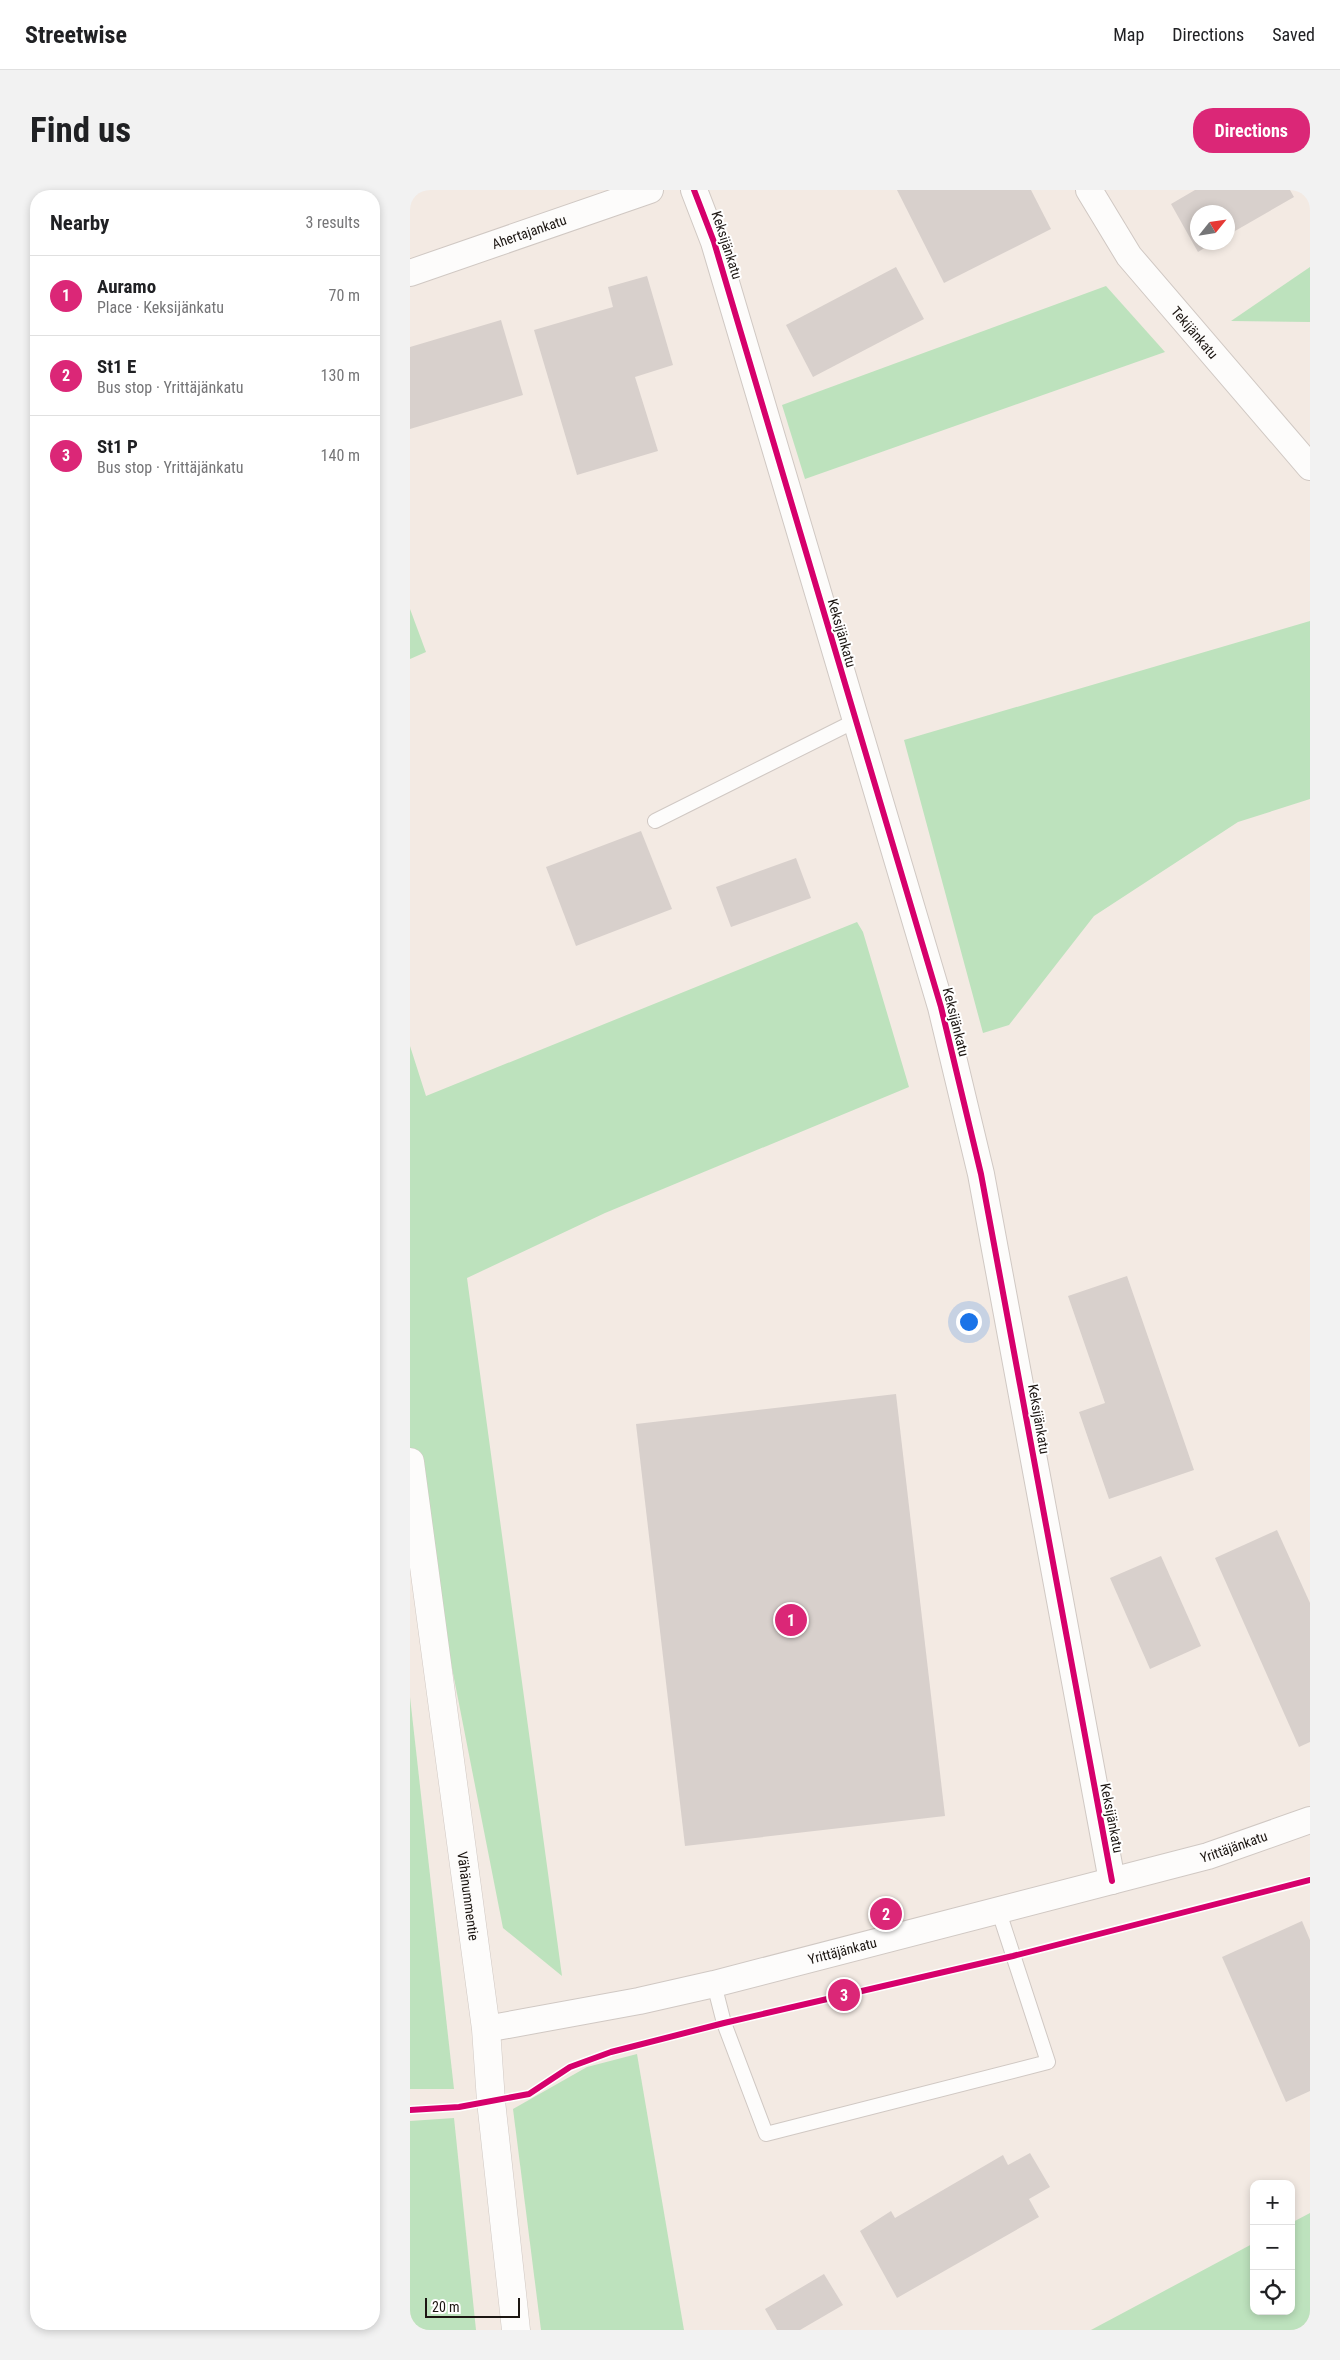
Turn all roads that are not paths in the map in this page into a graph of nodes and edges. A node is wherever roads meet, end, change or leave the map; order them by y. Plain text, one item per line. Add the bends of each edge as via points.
1 (650, 190) edge
2 (694, 190) edge
3 (1089, 190) edge
4 (410, 273) edge
5 (1310, 467) edge
6 (855, 721) junction
7 (656, 821) dead end
8 (410, 1462) edge
9 (1310, 1820) edge
10 (1112, 1881) junction
11 (999, 1912) junction
12 (714, 1984) junction
13 (486, 2029) junction
14 (516, 2330) edge

1 - 4 street, Ahertajankatu
2 - 6 street, Keksijänkatu via 714,242
3 - 5 street, Tekijänkatu via 1129,256
6 - 7 lane
6 - 10 street, Keksijänkatu via 941,1007 981,1174
8 - 13 main road, Vähänummentie
9 - 10 street, Yrittäjänkatu via 1208,1856
10 - 11 street, Yrittäjänkatu
11 - 12 street, Yrittäjänkatu
11 - 12 lane via 1048,2062 766,2134 724,2023
12 - 13 street, Yrittäjänkatu
13 - 14 main road, Vähänummentie

